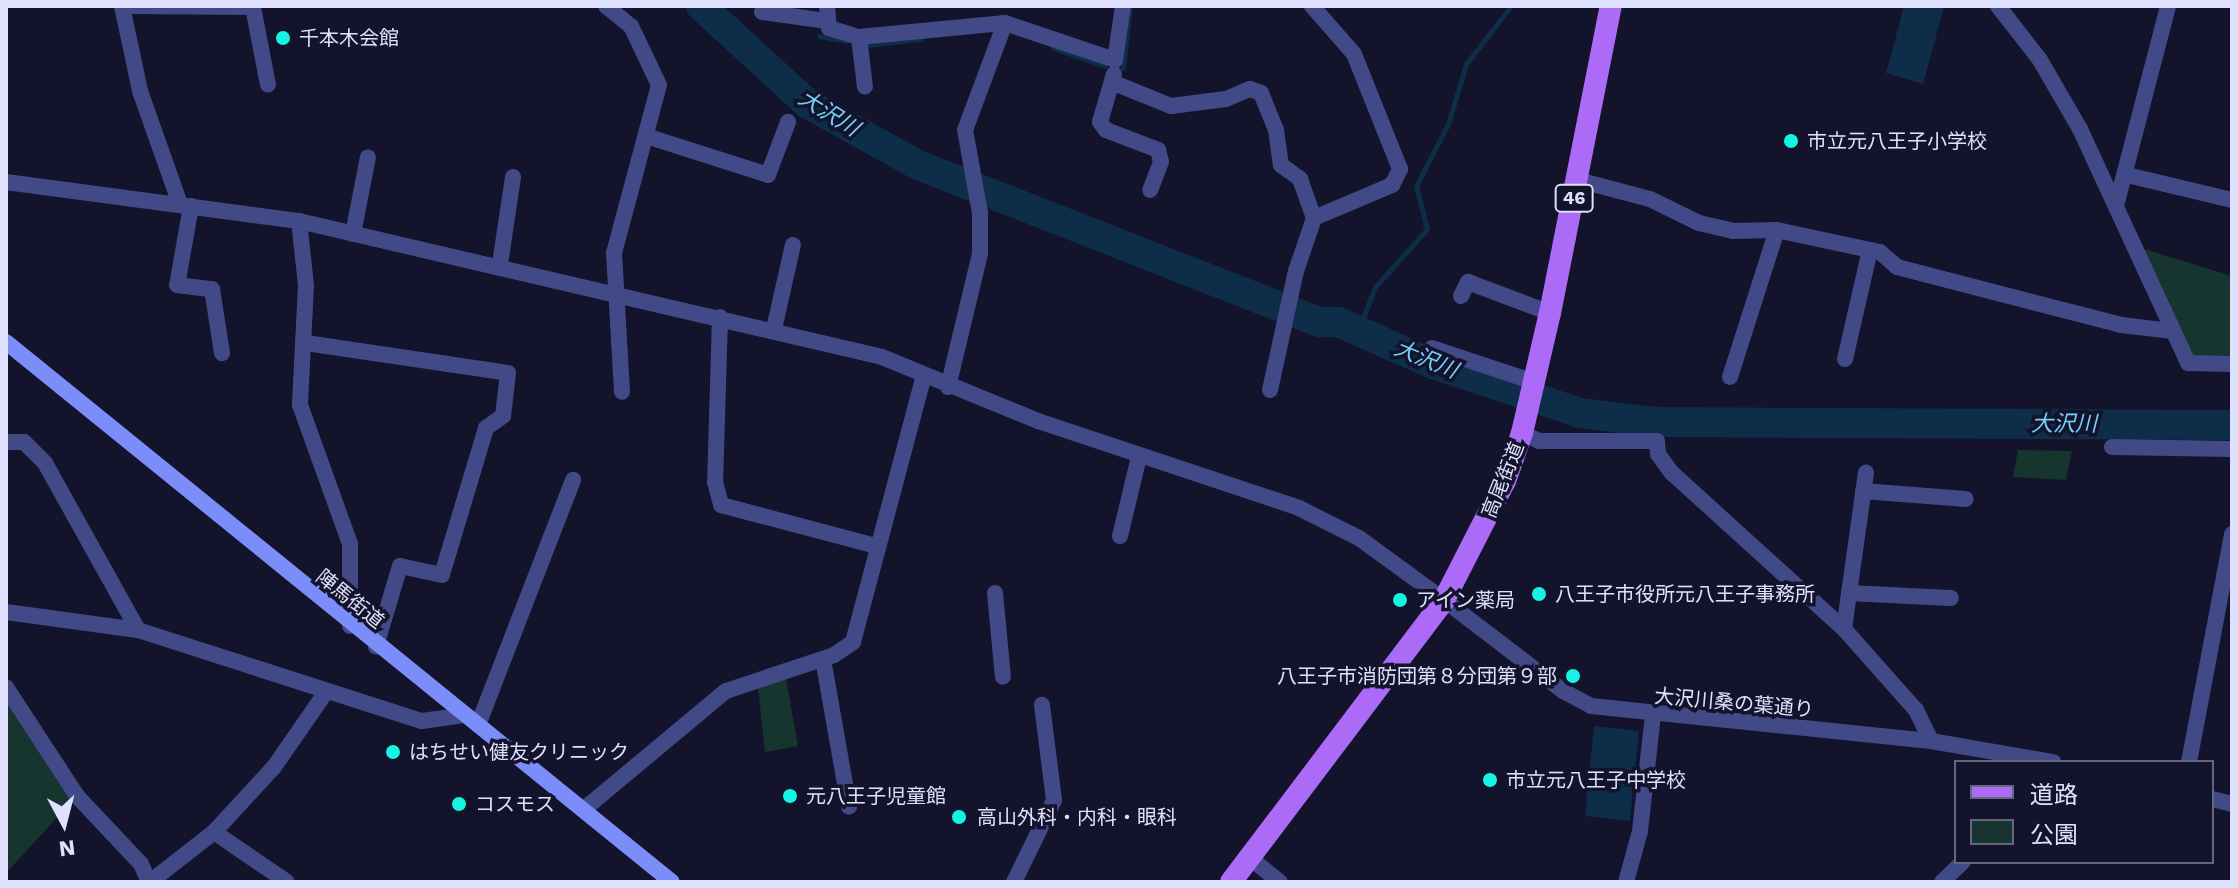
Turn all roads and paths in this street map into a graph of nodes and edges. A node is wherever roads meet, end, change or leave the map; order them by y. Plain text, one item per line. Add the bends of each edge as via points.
1 (122, 6) edge
2 (128, 6) edge
3 (606, 6) edge
4 (1123, 6) edge
5 (1312, 6) edge
6 (1611, 6) edge
7 (1998, 6) edge
8 (2168, 6) edge
9 (762, 12) dead end
10 (827, 14) edge
11 (1005, 23) junction
12 (859, 37) junction
13 (1115, 60) junction
14 (1114, 83) junction
15 (268, 85) dead end
16 (865, 87) dead end
17 (788, 122) dead end
18 (646, 136) junction
19 (368, 157) dead end
20 (2127, 175) junction
21 (513, 177) dead end
22 (1578, 180) junction
23 (6, 182) edge
24 (1150, 190) dead end
25 (2232, 200) edge
26 (186, 205) junction
27 (2116, 206) junction
28 (1314, 218) junction
29 (299, 221) junction
30 (1777, 230) junction
31 (353, 234) junction
32 (793, 245) dead end
33 (1870, 250) junction
34 (500, 264) junction
35 (614, 292) junction
36 (1461, 296) dead end
37 (1550, 313) junction
38 (720, 317) junction
39 (774, 329) junction
40 (2171, 331) junction
41 (6, 342) edge
42 (306, 343) junction
43 (1432, 348) dead end
44 (222, 353) dead end
45 (1845, 359) dead end
46 (2232, 364) edge
47 (924, 375) junction
48 (1730, 377) dead end
49 (1534, 386) junction
50 (948, 387) junction
51 (1270, 390) dead end
52 (622, 392) dead end
53 (1524, 425) junction
54 (6, 442) edge
55 (2112, 447) dead end
56 (2232, 449) edge
57 (1139, 457) junction
58 (1866, 473) dead end
59 (573, 480) dead end
60 (1863, 491) junction
61 (1966, 499) dead end
62 (2232, 534) edge
63 (1120, 536) dead end
64 (876, 546) junction
65 (995, 593) dead end
66 (1849, 593) junction
67 (1951, 598) dead end
68 (1444, 600) junction
69 (6, 612) edge
70 (350, 626) junction
71 (1844, 629) junction
72 (138, 630) junction
73 (376, 646) junction
74 (823, 659) junction
75 (1003, 677) dead end
76 (6, 687) edge
77 (326, 692) junction
78 (1042, 705) dead end
79 (1653, 716) junction
80 (471, 720) junction
81 (1931, 741) junction
82 (2041, 760) edge
83 (2189, 760) edge
84 (849, 807) dead end
85 (583, 810) junction
86 (214, 832) junction
87 (1249, 857) junction
88 (1961, 864) edge
89 (150, 882) edge
90 (287, 882) edge
91 (672, 882) edge
92 (1014, 882) edge
93 (1231, 882) edge
94 (1280, 882) edge
95 (1626, 882) edge
96 (1942, 882) edge

1 - 26 street via 140,91
2 - 15 street via 253,7
3 - 18 street via 631,26 659,85
4 - 13 street
5 - 28 street via 1354,54 1400,169 1392,185
6 - 22 main road, 高尾街道 / 46
7 - 27 street via 2040,60
8 - 20 street
9 - 10 street
10 - 12 street via 829,28
11 - 12 street
11 - 13 street
11 - 50 street via 965,130 980,213 980,254
12 - 16 street
13 - 14 street
14 - 24 street via 1100,122 1106,130 1158,150 1161,162
14 - 28 street via 1171,106 1226,99 1250,89 1261,93 1268,101 1281,165 1300,179
17 - 18 street via 768,175
18 - 35 street via 614,253
19 - 31 street
20 - 25 street
20 - 27 street
21 - 34 street
22 - 30 street via 1650,199 1699,223 1733,231
22 - 37 main road, 高尾街道 / 46
23 - 26 street, 大沢川桑の葉通り
26 - 29 street, 大沢川桑の葉通り
26 - 44 street via 177,285 212,289
27 - 40 street
28 - 51 street via 1296,271
29 - 31 street, 大沢川桑の葉通り
29 - 42 street
30 - 33 street
30 - 48 street
31 - 34 street, 大沢川桑の葉通り
32 - 39 street
33 - 40 street via 1897,267 2121,325
33 - 45 street
34 - 35 street, 大沢川桑の葉通り
35 - 38 street, 大沢川桑の葉通り
35 - 52 street
36 - 37 street via 1468,282
37 - 49 main road, 高尾街道 / 46
38 - 39 street, 大沢川桑の葉通り
38 - 64 street via 715,482 721,505
39 - 47 street, 大沢川桑の葉通り via 882,357
40 - 46 street via 2188,363
41 - 70 main road, 陣馬街道
42 - 70 street via 300,405 350,544
42 - 73 street via 508,373 503,416 486,428 442,575 400,566
43 - 49 street
47 - 50 street, 大沢川桑の葉通り
47 - 64 street
49 - 53 main road, 高尾街道 / 46
50 - 57 street, 大沢川桑の葉通り
53 - 68 main road, 高尾街道 / 46 via 1476,545
53 - 71 street via 1539,441 1657,441 1658,454 1672,473
54 - 72 street via 24,442 45,463
55 - 56 street
57 - 63 street
57 - 68 street, 大沢川桑の葉通り via 1299,508 1359,538
58 - 60 street
59 - 80 street
60 - 61 street
60 - 66 street
62 - 83 street
64 - 74 street via 853,642
65 - 75 street
66 - 67 street
66 - 71 street
68 - 79 street, 大沢川桑の葉通り via 1563,691 1591,706
68 - 87 main road, 高尾街道 / 46
69 - 72 street
70 - 73 main road, 陣馬街道
71 - 81 street via 1916,710
72 - 77 street
73 - 80 main road, 陣馬街道
74 - 84 street
74 - 85 street via 726,691
76 - 89 street via 77,796 141,864
77 - 80 street via 422,721
77 - 86 street via 274,767
78 - 92 street via 1054,800
79 - 81 street, 大沢川桑の葉通り
79 - 95 street via 1640,831
80 - 85 main road, 陣馬街道
81 - 82 street, 大沢川桑の葉通り
85 - 91 main road, 陣馬街道
86 - 89 street
86 - 90 street
87 - 93 main road, 高尾街道 / 46
87 - 94 street
88 - 96 street

